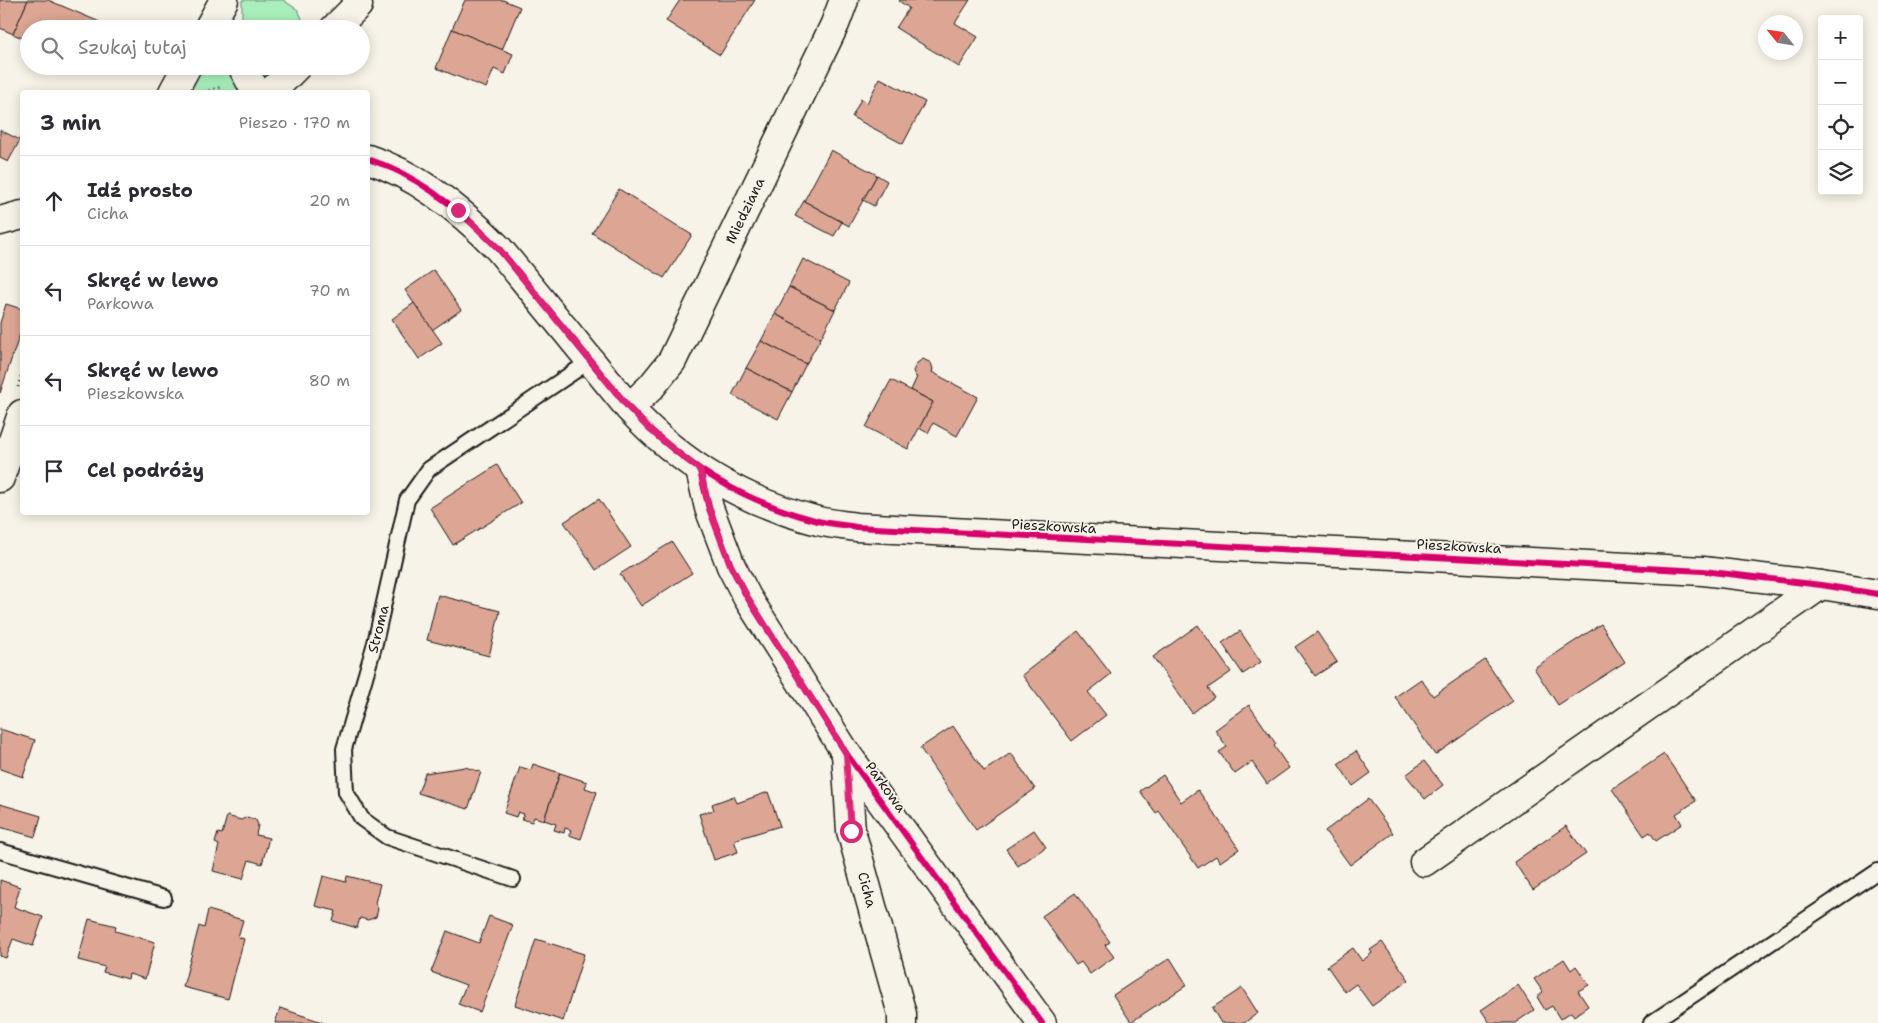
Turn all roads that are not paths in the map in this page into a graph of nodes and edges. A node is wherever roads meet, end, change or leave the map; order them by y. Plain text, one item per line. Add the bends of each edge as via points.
1 (224, 0) edge
2 (357, 0) edge
3 (844, 0) edge
4 (213, 20) edge
5 (227, 20) edge
6 (343, 20) edge
7 (182, 75) edge
8 (247, 75) edge
9 (288, 75) edge
10 (174, 90) edge
11 (255, 90) edge
12 (273, 90) edge
13 (370, 160) edge
14 (20, 216) edge
15 (0, 221) edge
16 (590, 361) junction
17 (629, 408) junction
18 (20, 420) edge
19 (700, 470) junction
20 (0, 478) edge
21 (1821, 585) junction
22 (1878, 594) edge
23 (846, 753) junction
24 (0, 851) edge
25 (1424, 862) dead end
26 (1878, 871) edge
27 (513, 879) dead end
28 (164, 898) dead end
29 (902, 1023) edge
30 (1042, 1023) edge
31 (1651, 1023) edge

1 - 4 street
1 - 5 street
2 - 6 street via 358,5
3 - 17 street, Miedziana via 672,361
7 - 10 street
8 - 11 street
9 - 12 street
13 - 16 street, Pieszkowska via 433,192 478,228 499,249
14 - 15 street
16 - 17 street, Pieszkowska
16 - 27 lane, Stroma via 429,469 407,500 375,643 344,749 346,792 362,819 387,837
17 - 19 street, Pieszkowska via 650,430
18 - 20 street
19 - 21 street, Pieszkowska via 772,506 820,522 856,527 1676,570
19 - 23 street, Parkowa via 709,508 731,566
21 - 22 street, Pieszkowska
21 - 25 street
23 - 29 street, Cicha via 851,831
23 - 30 street, Parkowa
24 - 28 lane
26 - 31 lane

